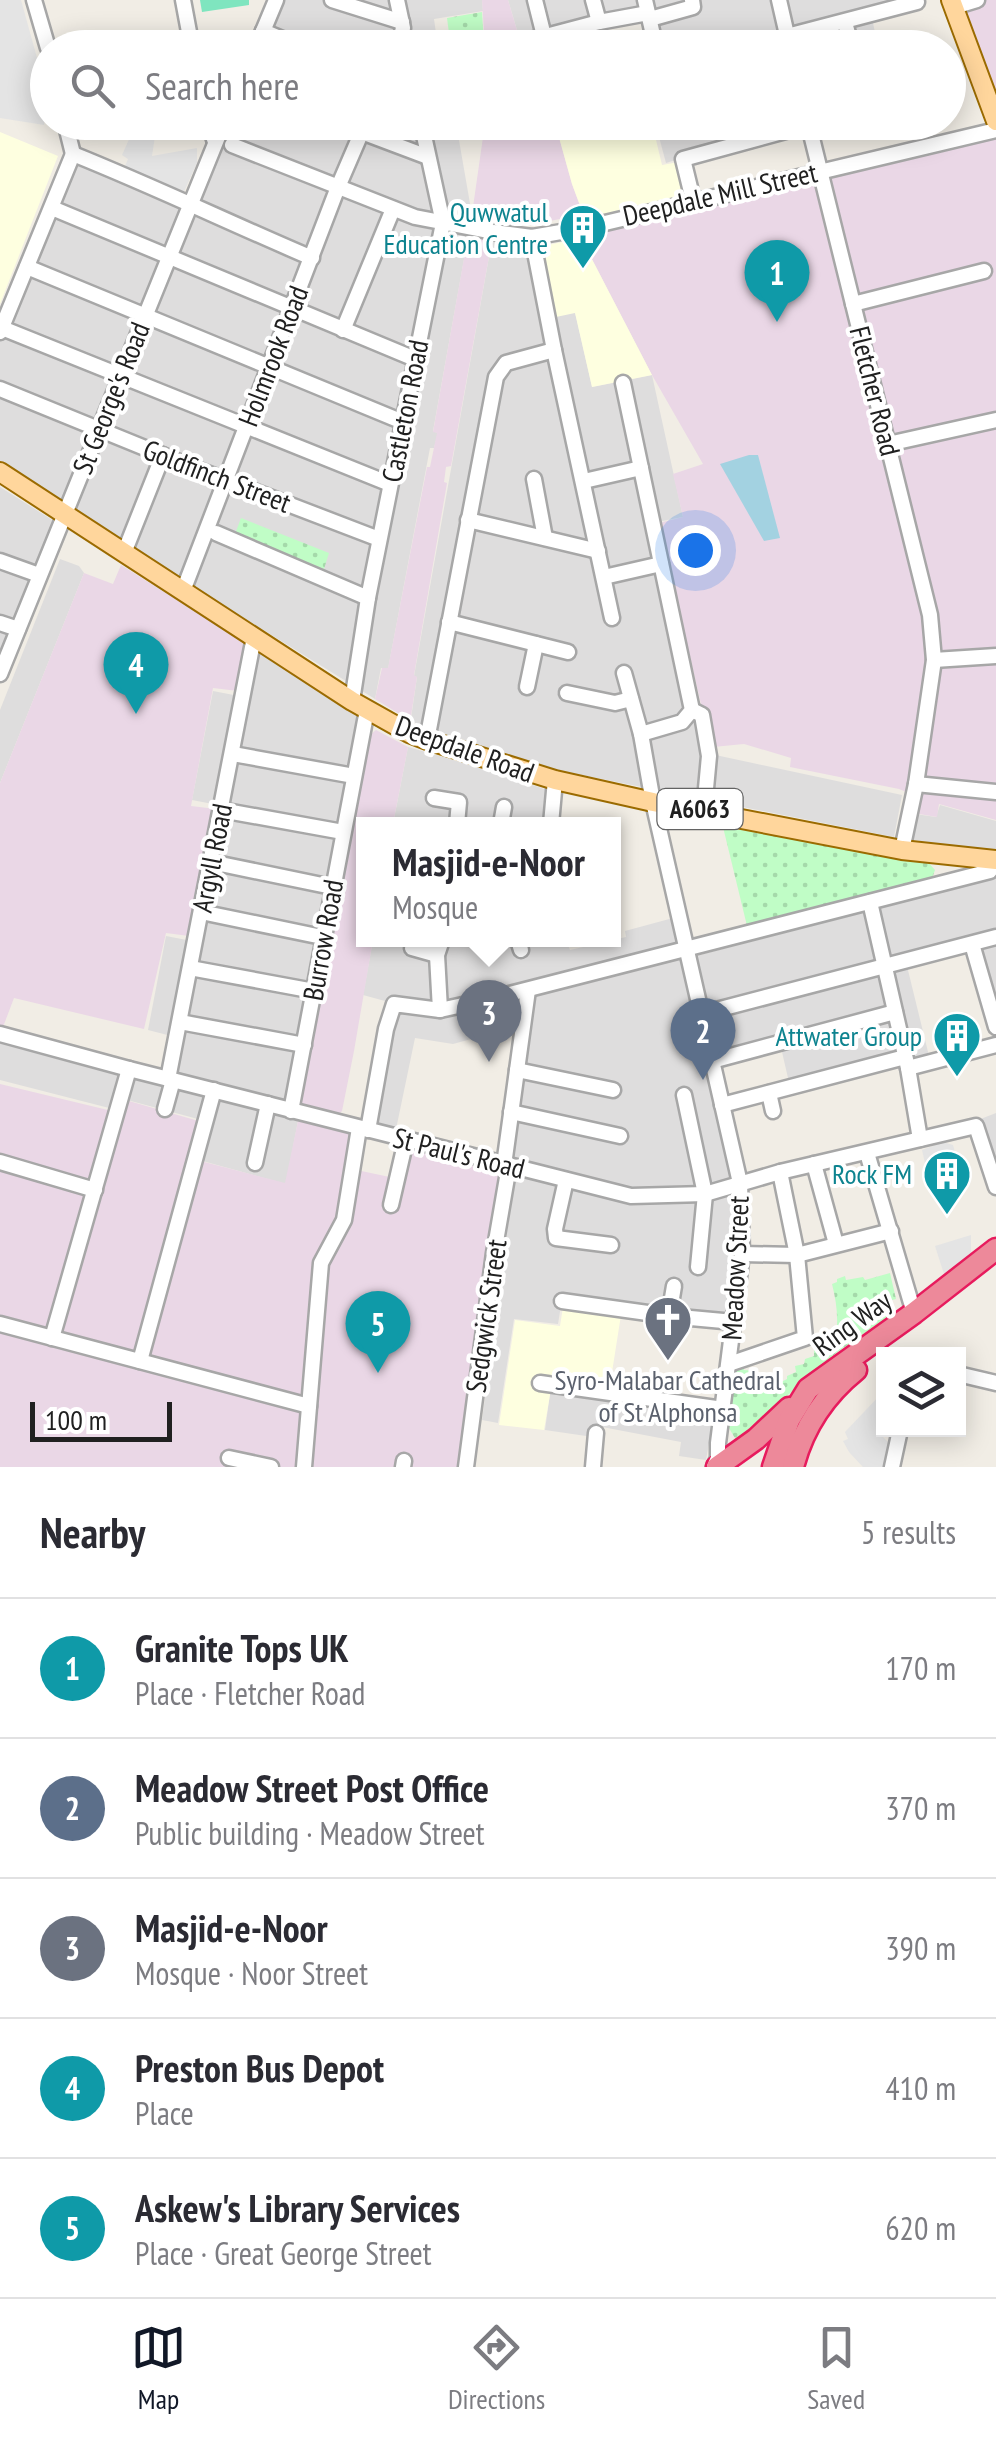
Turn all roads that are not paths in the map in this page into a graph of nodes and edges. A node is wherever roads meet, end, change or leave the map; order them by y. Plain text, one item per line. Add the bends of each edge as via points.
1 (34, 0) edge
2 (183, 0) edge
3 (276, 0) edge
4 (332, 0) edge
5 (397, 0) edge
6 (535, 0) edge
7 (593, 0) edge
8 (778, 0) edge
9 (978, 0) edge
10 (917, 2) edge
11 (697, 4) edge
12 (953, 4) edge
13 (648, 11) edge
14 (402, 22) junction
15 (599, 22) junction
16 (846, 26) dead end
17 (43, 30) edge
18 (189, 30) edge
19 (263, 30) edge
20 (404, 30) edge
21 (542, 30) edge
22 (568, 30) edge
23 (785, 30) edge
24 (827, 30) edge
25 (847, 30) edge
26 (965, 30) edge
27 (966, 32) edge
28 (990, 85) edge
29 (996, 121) edge
30 (996, 130) edge
31 (966, 137) edge
32 (70, 140) edge
33 (359, 140) edge
34 (390, 140) edge
35 (425, 140) edge
36 (751, 140) edge
37 (814, 140) edge
38 (952, 140) edge
39 (216, 142) edge
40 (232, 145) dead end
41 (73, 154) junction
42 (428, 158) junction
43 (819, 170) junction
44 (338, 187) junction
45 (693, 200) junction
46 (190, 205) junction
47 (52, 208) junction
48 (393, 209) junction
49 (442, 223) junction
50 (532, 237) junction
51 (169, 257) junction
52 (312, 258) junction
53 (27, 268) junction
54 (984, 272) dead end
55 (853, 304) junction
56 (292, 308) junction
57 (145, 316) junction
58 (1, 330) edge
59 (343, 330) junction
60 (554, 350) junction
61 (415, 359) junction
62 (269, 367) junction
63 (120, 377) junction
64 (623, 383) dead end
65 (0, 389) edge
66 (996, 420) edge
67 (403, 422) junction
68 (246, 427) junction
69 (99, 430) junction
70 (888, 444) junction
71 (164, 455) junction
72 (640, 468) junction
73 (0, 472) edge
74 (226, 480) junction
75 (534, 480) dead end
76 (584, 481) junction
77 (390, 484) junction
78 (64, 514) junction
79 (468, 520) junction
80 (216, 534) dead end
81 (545, 538) junction
82 (380, 539) junction
83 (598, 551) junction
84 (124, 553) junction
85 (0, 561) edge
86 (661, 564) junction
87 (40, 575) junction
88 (604, 578) junction
89 (182, 590) junction
90 (368, 598) junction
91 (612, 618) dead end
92 (450, 622) junction
93 (0, 623) edge
94 (18, 629) junction
95 (254, 637) junction
96 (536, 644) junction
97 (568, 652) dead end
98 (996, 656) edge
99 (934, 660) junction
100 (624, 673) dead end
101 (0, 674) edge
102 (527, 688) dead end
103 (567, 693) dead end
104 (631, 699) junction
105 (364, 708) junction
106 (692, 710) junction
107 (641, 734) junction
108 (427, 740) junction
109 (232, 754) junction
110 (354, 776) junction
111 (555, 780) junction
112 (916, 784) junction
113 (996, 792) edge
114 (434, 798) dead end
115 (653, 802) junction
116 (504, 807) dead end
117 (221, 810) junction
118 (704, 810) junction
119 (458, 817) edge
120 (502, 817) edge
121 (552, 817) edge
122 (343, 832) junction
123 (902, 850) junction
124 (942, 856) junction
125 (211, 862) junction
126 (993, 865) edge
127 (942, 884) junction
128 (332, 887) junction
129 (870, 902) junction
130 (201, 912) junction
131 (322, 938) junction
132 (996, 938) edge
133 (972, 944) junction
134 (439, 947) edge
135 (412, 948) dead end
136 (686, 950) junction
137 (881, 952) junction
138 (190, 968) junction
139 (528, 990) junction
140 (314, 991) junction
141 (440, 1010) junction
142 (895, 1012) junction
143 (701, 1014) junction
144 (180, 1022) junction
145 (996, 1027) edge
146 (0, 1034) edge
147 (996, 1044) edge
148 (304, 1045) junction
149 (712, 1061) junction
150 (907, 1062) junction
151 (129, 1070) junction
152 (517, 1070) junction
153 (170, 1080) junction
154 (214, 1090) junction
155 (613, 1090) dead end
156 (769, 1093) junction
157 (684, 1095) dead end
158 (268, 1104) junction
159 (722, 1105) junction
160 (165, 1109) dead end
161 (773, 1111) dead end
162 (296, 1112) junction
163 (512, 1112) junction
164 (364, 1129) junction
165 (620, 1136) dead end
166 (920, 1139) junction
167 (406, 1140) junction
168 (867, 1153) junction
169 (0, 1162) edge
170 (255, 1163) dead end
171 (814, 1164) junction
172 (507, 1166) junction
173 (780, 1172) junction
174 (566, 1180) junction
175 (740, 1183) junction
176 (996, 1188) edge
177 (95, 1190) junction
178 (705, 1194) junction
179 (391, 1206) dead end
180 (892, 1231) junction
181 (836, 1244) junction
182 (611, 1245) dead end
183 (996, 1248) edge
184 (742, 1254) junction
185 (797, 1255) junction
186 (996, 1266) edge
187 (698, 1267) dead end
188 (674, 1286) dead end
189 (562, 1301) dead end
190 (914, 1313) junction
191 (669, 1316) junction
192 (734, 1322) junction
193 (0, 1324) edge
194 (52, 1338) junction
195 (140, 1361) junction
196 (730, 1364) junction
197 (966, 1376) edge
198 (996, 1382) edge
199 (540, 1383) dead end
200 (808, 1389) junction
201 (309, 1406) junction
202 (723, 1408) junction
203 (596, 1433) dead end
204 (898, 1437) edge
205 (718, 1443) junction
206 (738, 1453) junction
207 (229, 1458) dead end
208 (270, 1467) edge
209 (304, 1467) edge
210 (466, 1467) edge
211 (593, 1467) edge
212 (716, 1467) edge
213 (772, 1467) edge
214 (793, 1467) edge
215 (892, 1467) edge

1 - 17 street
2 - 18 street
3 - 19 street
4 - 14 street
5 - 14 street
6 - 21 street
7 - 15 street
8 - 23 street
9 - 12 street
10 - 24 street
11 - 13 street
12 - 26 main road
13 - 15 street
14 - 20 street
15 - 22 street
16 - 25 street
27 - 28 main road
28 - 29 main road
30 - 31 street, Deepdale Mill Street
32 - 41 street
33 - 44 street, Holmrook Road
34 - 42 street
35 - 42 street, Castleton Road
36 - 45 street via 683,159
37 - 43 street, Fletcher Road
38 - 43 street, Deepdale Mill Street
39 - 46 street, St George's Road
40 - 44 street, Deepdale Mill Street
41 - 46 street
41 - 47 street
42 - 49 street, Castleton Road
43 - 45 street, Deepdale Mill Street
43 - 55 street, Fletcher Road
44 - 48 street, Deepdale Mill Street
44 - 52 street, Holmrook Road
45 - 50 street, Deepdale Mill Street
46 - 51 street, St George's Road
46 - 52 street
47 - 51 street
47 - 53 street
48 - 49 street, Deepdale Mill Street
48 - 59 street
49 - 50 street, Deepdale Mill Street
49 - 61 street, Castleton Road
50 - 60 street
51 - 56 street
51 - 57 street, St George's Road
52 - 56 street, Holmrook Road
53 - 57 street
53 - 58 street
54 - 55 street
55 - 70 street, Fletcher Road
56 - 59 street
56 - 62 street, Holmrook Road
57 - 62 street
57 - 63 street, St George's Road
58 - 63 street
59 - 61 street
60 - 76 street
60 - 79 street via 506,363 496,377
61 - 67 street, Castleton Road
62 - 67 street
62 - 68 street, Holmrook Road
63 - 68 street
63 - 69 street, St George's Road
64 - 72 street
65 - 69 street, Goldfinch Street
66 - 70 street
67 - 77 street, Castleton Road
68 - 74 street, Holmrook Road
68 - 77 street
69 - 71 street, Goldfinch Street
69 - 78 street, St George's Road
70 - 99 street, Fletcher Road via 930,615
71 - 74 street, Goldfinch Street
71 - 84 street
72 - 76 street
72 - 86 street
73 - 78 main road, Deepdale Road / A6063
74 - 82 street, Goldfinch Street
74 - 89 street, Holmrook Road
75 - 81 street
76 - 83 street
77 - 82 street, Castleton Road
78 - 84 main road, Deepdale Road / A6063
78 - 87 street, St George's Road
79 - 81 street
79 - 92 street
80 - 90 street
81 - 83 street
82 - 90 street, Castleton Road
83 - 88 street
84 - 89 main road, Deepdale Road / A6063
85 - 87 street
86 - 88 street
86 - 106 street
87 - 94 street, St George's Road
88 - 91 street
89 - 95 main road, Deepdale Road / A6063
90 - 105 street, Castleton Road
92 - 96 street
92 - 108 street
93 - 94 street
94 - 101 street, St George's Road
95 - 105 main road, Deepdale Road / A6063
95 - 109 street, Argyll Road
96 - 97 street
96 - 102 street
98 - 99 street
99 - 112 street, Fletcher Road
100 - 104 street, Meadow Street
103 - 104 street via 615,703
104 - 107 street, Meadow Street
105 - 108 main road, Deepdale Road / A6063
105 - 110 street, Burrow Road
106 - 107 street via 682,722
106 - 118 street via 702,714 710,756
107 - 115 street, Meadow Street
108 - 111 main road, Deepdale Road / A6063
109 - 110 street
109 - 117 street, Argyll Road
110 - 122 street, Burrow Road
111 - 115 main road, Deepdale Road / A6063
111 - 121 street
112 - 113 street
112 - 123 street, Fletcher Road
114 - 119 street via 459,802
115 - 118 main road, Deepdale Road / A6063
115 - 136 street, Meadow Street
116 - 120 street
117 - 122 street
117 - 125 street, Argyll Road
118 - 123 main road, Deepdale Road / A6063
122 - 128 street, Burrow Road
123 - 124 main road, Deepdale Road / A6063
124 - 126 main road, Deepdale Road / A6063
124 - 127 street
125 - 128 street
125 - 130 street, Argyll Road
126 - 127 street
127 - 129 street
128 - 131 street, Burrow Road
129 - 136 street
129 - 137 street
130 - 131 street
130 - 138 street, Argyll Road
131 - 140 street, Burrow Road
132 - 133 street
133 - 137 street
133 - 145 street
134 - 135 street
134 - 141 street
136 - 139 street
136 - 143 street, Meadow Street
137 - 142 street
137 - 143 street
138 - 140 street
138 - 144 street, Argyll Road
139 - 141 street
139 - 152 street, Sedgwick Street
140 - 148 street, Burrow Road
141 - 164 street via 394,1004
142 - 149 street
142 - 150 street
143 - 149 street, Meadow Street
144 - 148 street
144 - 153 street, Argyll Road
146 - 151 street, St Paul's Road
147 - 150 street
148 - 162 street, Burrow Road
149 - 159 street, Meadow Street
150 - 156 street
150 - 166 street
151 - 153 street, St Paul's Road
151 - 177 street
152 - 155 street
152 - 163 street, Sedgwick Street
153 - 154 street, St Paul's Road
153 - 160 street, Argyll Road
154 - 158 street, St Paul's Road
154 - 195 street
156 - 159 street
156 - 161 street
157 - 178 street
158 - 162 street, St Paul's Road
158 - 170 street
159 - 175 street, Meadow Street
162 - 164 street, St Paul's Road
163 - 165 street
163 - 172 street, Sedgwick Street
164 - 167 street, St Paul's Road
164 - 201 street via 343,1224 321,1263
166 - 168 street, St Paul's Road
166 - 176 street, St Paul's Road via 976,1126
167 - 172 street, St Paul's Road
167 - 179 street
168 - 171 street, St Paul's Road
168 - 180 street
169 - 177 street
171 - 173 street, St Paul's Road
171 - 181 street
172 - 174 street, St Paul's Road
172 - 210 street, Sedgwick Street
173 - 175 street, St Paul's Road
173 - 185 street
174 - 178 street, St Paul's Road via 631,1196
174 - 182 street via 556,1238
175 - 178 street, St Paul's Road
175 - 184 street, Meadow Street
177 - 194 street
178 - 187 street
180 - 181 street
180 - 190 street
181 - 185 street
183 - 190 highway, Ring Way
184 - 185 street
184 - 192 street, Meadow Street
185 - 196 street via 805,1338
186 - 214 highway, Ring Way via 838,1384 810,1424
188 - 191 street
189 - 191 street
190 - 200 highway, Ring Way
191 - 192 street
192 - 196 street, Meadow Street
193 - 194 street
194 - 195 street
195 - 201 street
196 - 202 street, Meadow Street
197 - 198 street
199 - 202 street
200 - 206 highway
200 - 213 highway, Ring Way via 788,1420
201 - 209 street
202 - 205 street, Meadow Street
203 - 211 street
204 - 215 street
205 - 206 street
205 - 212 street, Meadow Street
206 - 212 highway
207 - 208 street

